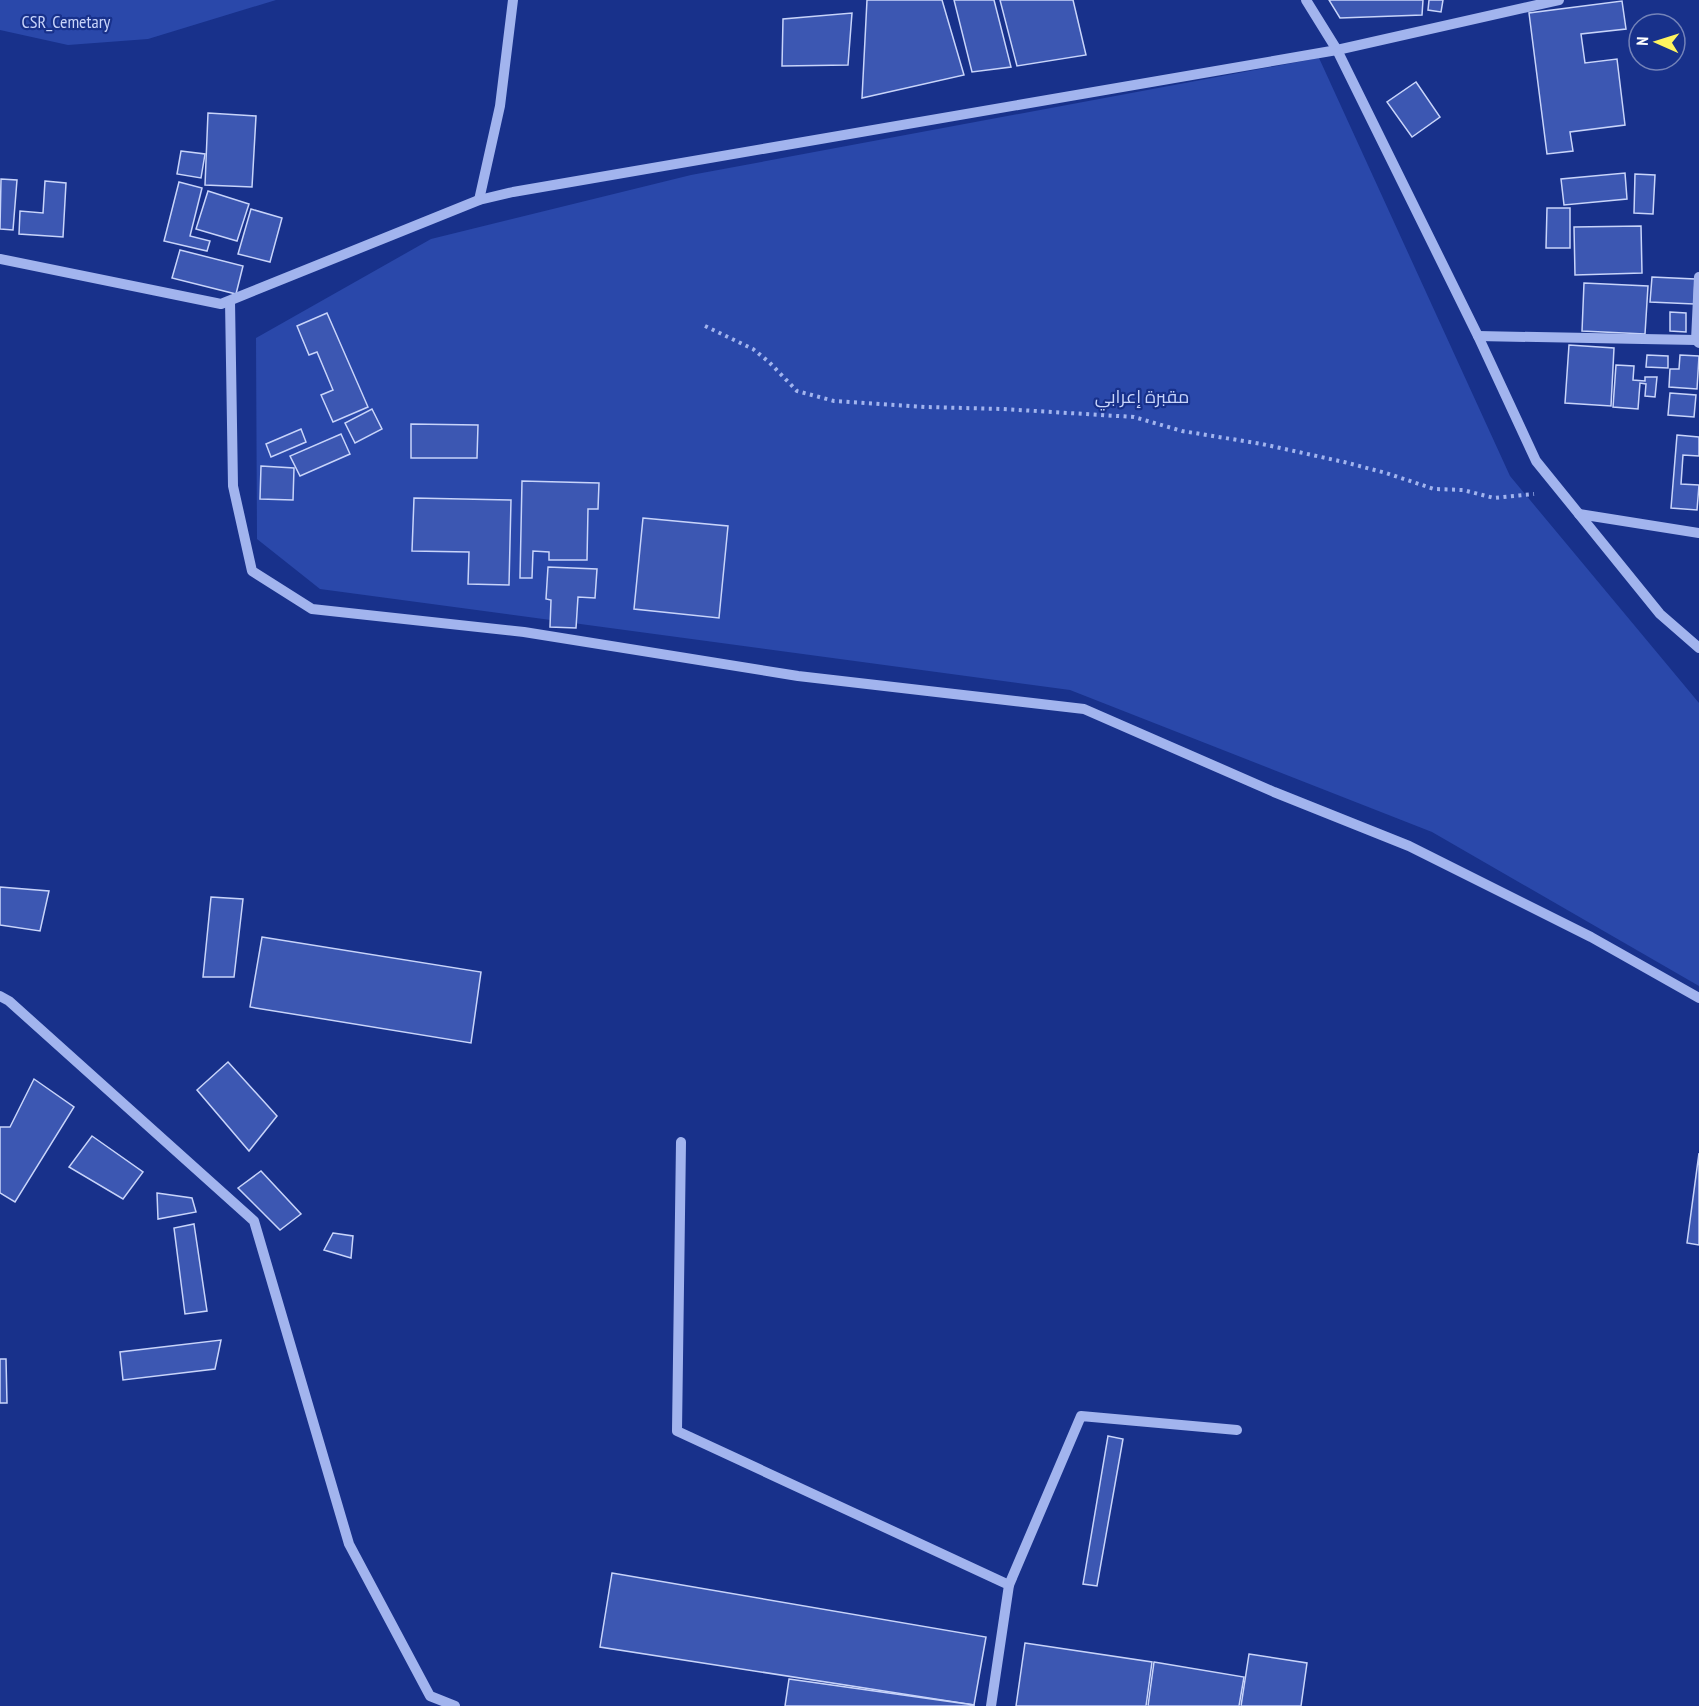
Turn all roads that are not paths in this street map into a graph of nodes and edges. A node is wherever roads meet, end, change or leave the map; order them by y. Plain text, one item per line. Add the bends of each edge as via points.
1 (513, 0) edge
2 (1306, 0) edge
3 (1559, 0) edge
4 (1337, 50) junction
5 (479, 200) junction
6 (0, 258) edge
7 (1699, 277) edge
8 (230, 301) junction
9 (1478, 336) junction
10 (1698, 341) edge
11 (1579, 514) junction
12 (1699, 533) edge
13 (1699, 648) edge
14 (0, 996) edge
15 (1699, 998) edge
16 (681, 1143) dead end
17 (1237, 1430) dead end
18 (1009, 1585) junction
19 (455, 1706) edge
20 (992, 1706) edge

1 - 5 street via 500,106
2 - 4 street
3 - 4 street
4 - 5 street
4 - 9 street
5 - 8 street
6 - 8 street via 221,304
7 - 10 street
8 - 15 street via 233,486 252,571 312,609 524,632 798,676 1084,709 1409,846 1591,937
9 - 10 street
9 - 11 street via 1536,461
11 - 12 street
11 - 13 street via 1659,614
14 - 19 street via 254,1221 349,1544 430,1696
16 - 18 street via 677,1431
17 - 18 street via 1081,1416
18 - 20 street

